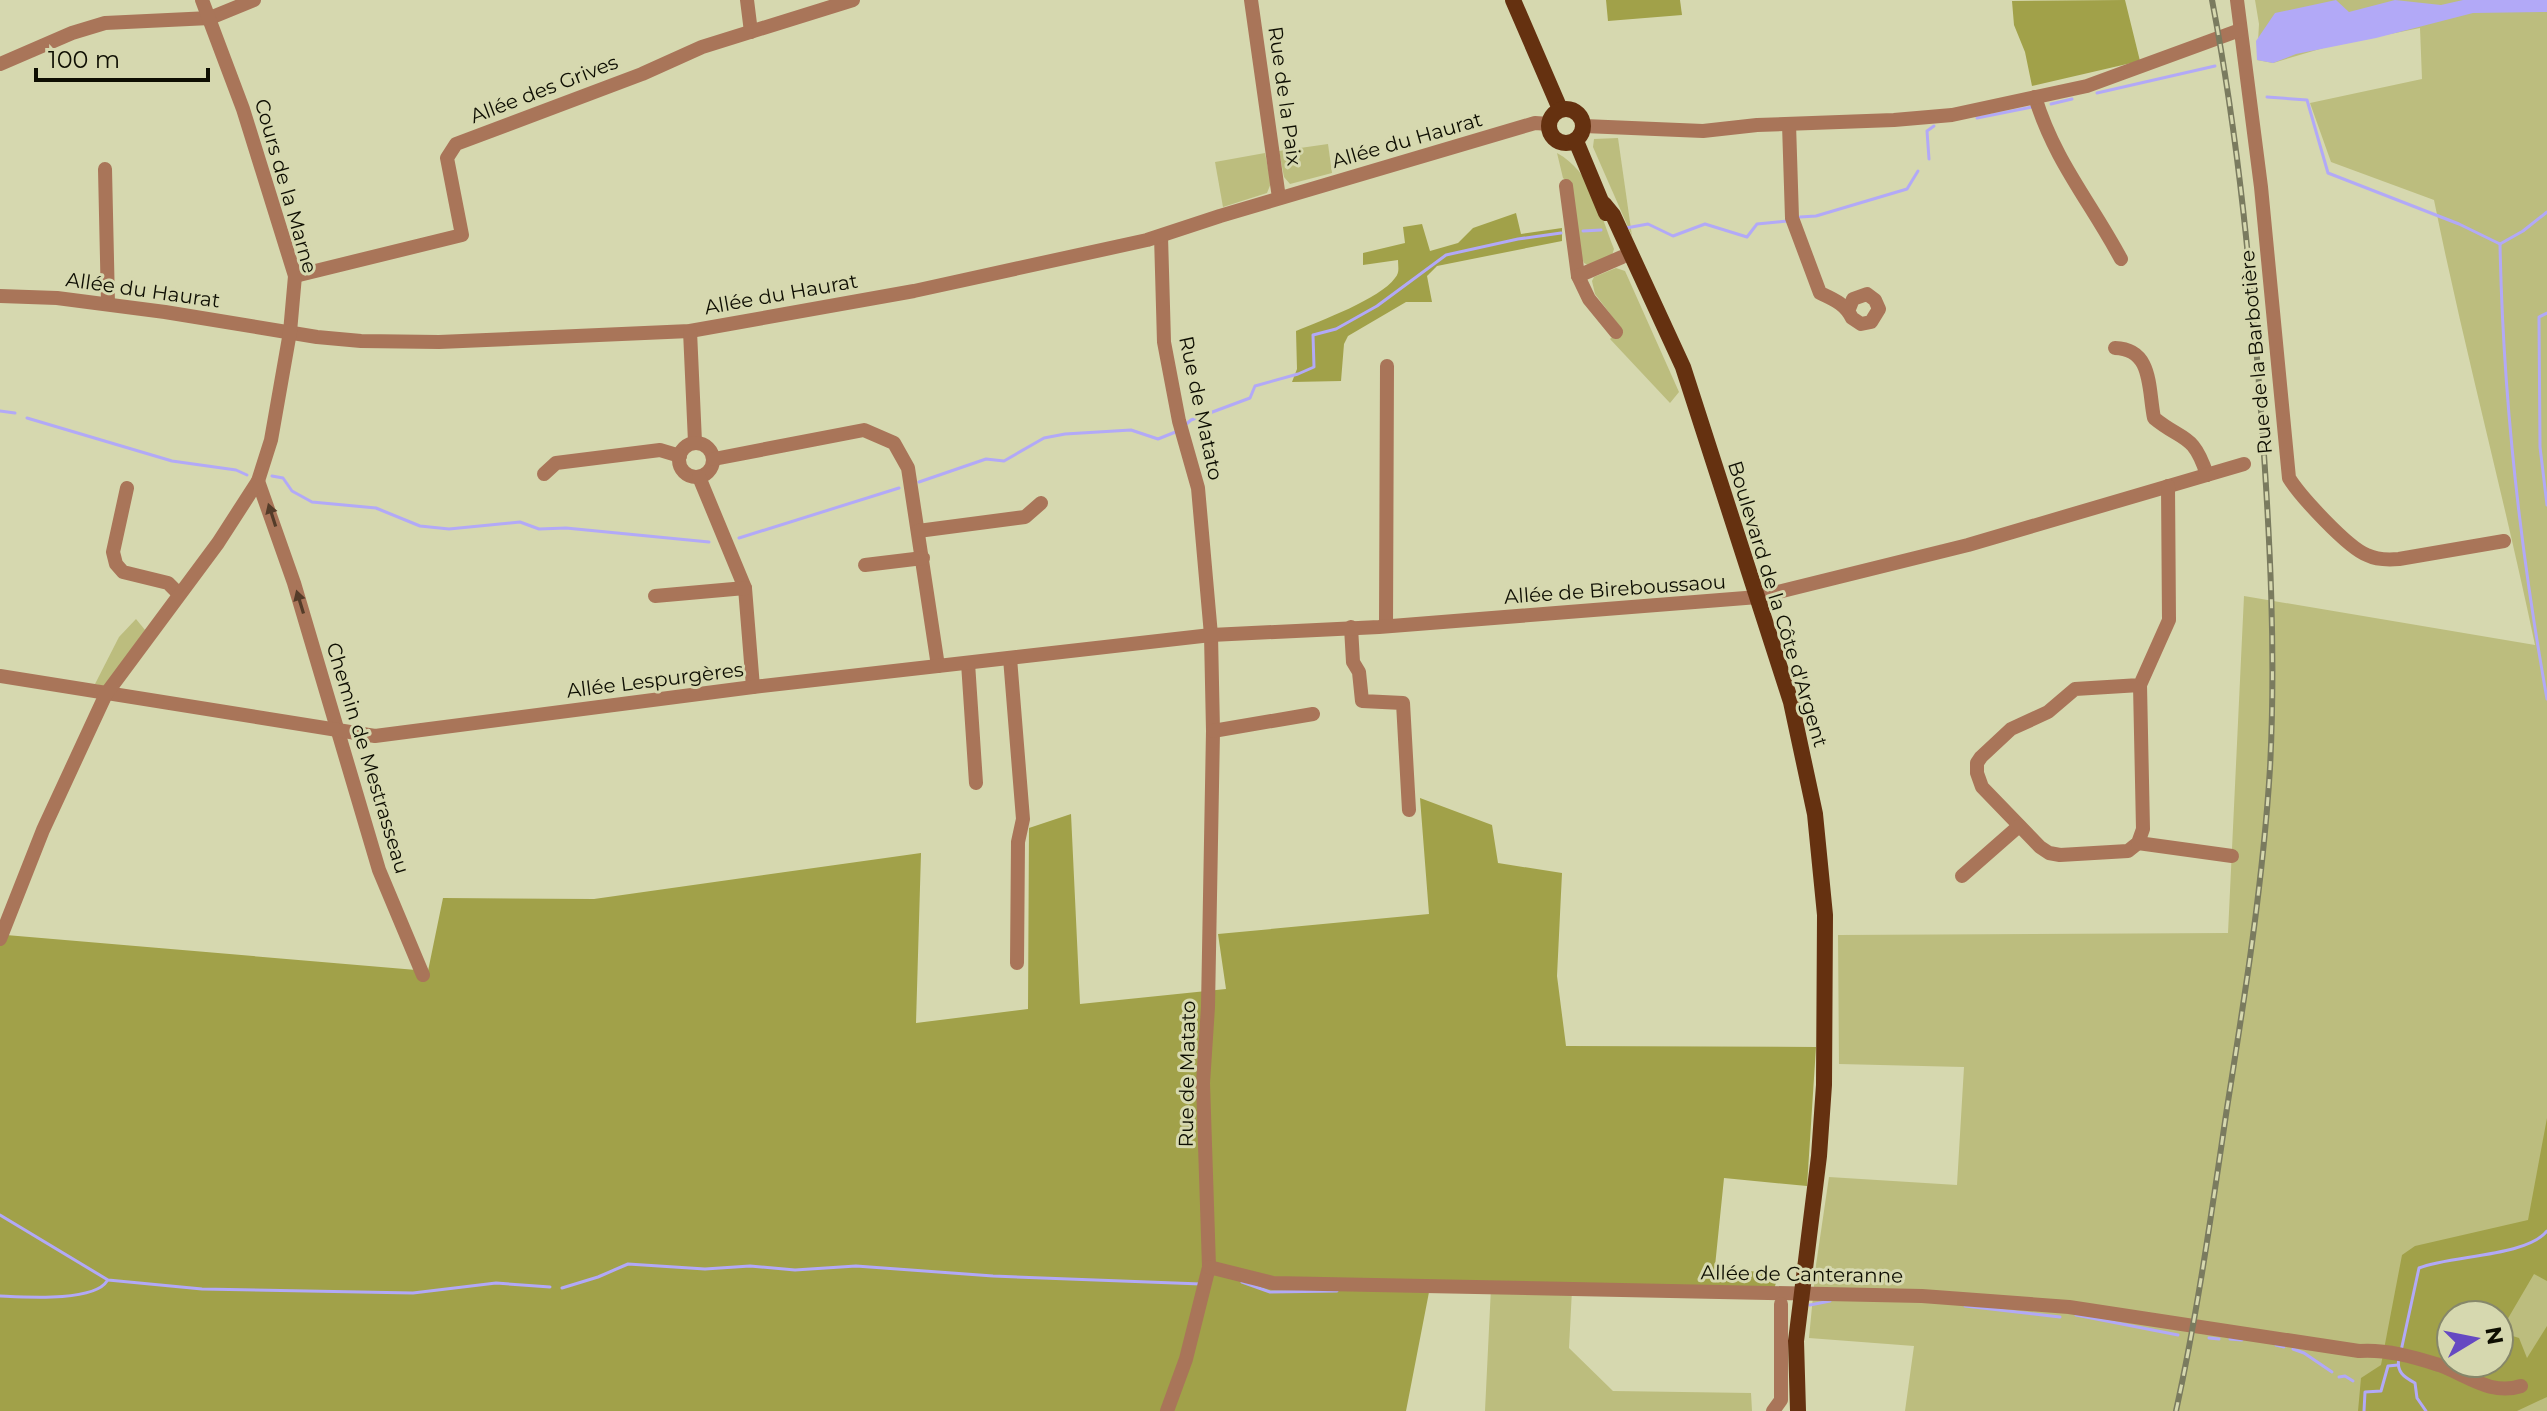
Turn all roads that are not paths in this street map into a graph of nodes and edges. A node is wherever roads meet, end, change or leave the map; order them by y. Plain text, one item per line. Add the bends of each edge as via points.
1 (202, 0) edge
2 (254, 0) edge
3 (747, 0) edge
4 (853, 0) edge
5 (1251, 0) edge
6 (1513, 0) edge
7 (2237, 0) edge
8 (210, 18) junction
9 (2240, 30) junction
10 (751, 32) junction
11 (0, 64) edge
12 (2035, 97) junction
13 (1560, 109) junction
14 (1549, 124) junction
15 (1789, 124) junction
16 (1580, 133) junction
17 (105, 169) dead end
18 (1566, 186) dead end
19 (1279, 198) junction
20 (1161, 236) junction
21 (1627, 255) junction
22 (2121, 259) dead end
23 (295, 276) junction
24 (1578, 276) junction
25 (0, 296) edge
26 (108, 304) junction
27 (1849, 309) dead end
28 (690, 331) junction
29 (290, 332) junction
30 (1616, 332) dead end
31 (2115, 348) dead end
32 (1387, 366) dead end
33 (695, 442) junction
34 (680, 456) junction
35 (714, 459) junction
36 (2244, 464) dead end
37 (544, 474) dead end
38 (2207, 475) junction
39 (699, 477) junction
40 (258, 481) junction
41 (2168, 486) junction
42 (127, 488) dead end
43 (1041, 503) dead end
44 (918, 531) junction
45 (2504, 541) dead end
46 (923, 558) junction
47 (865, 565) dead end
48 (745, 588) junction
49 (179, 594) junction
50 (655, 596) dead end
51 (1758, 597) junction
52 (1386, 626) junction
53 (1351, 627) junction
54 (1211, 635) junction
55 (1010, 658) junction
56 (968, 663) junction
57 (938, 666) junction
58 (0, 676) edge
59 (2140, 685) junction
60 (753, 687) junction
61 (106, 694) junction
62 (1313, 714) dead end
63 (339, 730) junction
64 (1213, 731) junction
65 (976, 783) dead end
66 (1409, 810) dead end
67 (2019, 826) junction
68 (2138, 843) junction
69 (2232, 856) dead end
70 (1962, 876) dead end
71 (0, 939) edge
72 (1017, 963) dead end
73 (423, 975) dead end
74 (1209, 1267) junction
75 (1801, 1293) junction
76 (1781, 1304) dead end
77 (2521, 1386) dead end
78 (1788, 1405) edge
79 (1167, 1411) edge

1 - 8 street, Cours de la Marne
2 - 8 street
3 - 10 street
4 - 10 street, Allée des Grives
5 - 19 street, Rue de la Paix
6 - 13 main road
7 - 9 street, Rue de la Barbotière
8 - 11 street via 105,23
8 - 23 street, Cours de la Marne
9 - 12 street via 2133,71
9 - 45 street, Rue de la Barbotière via 2289,478 2368,556 2399,559
10 - 23 street, Allée des Grives via 456,144 447,158 462,235
12 - 15 street via 1952,115
12 - 22 street via 2066,171
13 - 14 main road
13 - 16 main road via 1577,111
14 - 16 main road via 1551,135 1560,142
14 - 19 street, Allée du Haurat via 1535,123
15 - 16 street
15 - 27 street via 1792,218 1820,293
16 - 21 main road, Boulevard de la Côte d'Argent
17 - 26 street
18 - 24 street
19 - 20 street, Allée du Haurat
20 - 28 street, Allée du Haurat via 919,290
20 - 54 street, Rue de Matato via 1164,342 1198,488
21 - 24 street
21 - 51 main road, Boulevard de la Côte d'Argent via 1676,380 1694,407
23 - 29 street, Cours de la Marne
24 - 30 street
25 - 26 street, Allée du Haurat
26 - 29 street, Allée du Haurat
28 - 29 street, Allée du Haurat via 439,342 361,341
28 - 33 street
29 - 40 street, Cours de la Marne via 271,440
31 - 38 street via 2139,354 2154,418 2192,445
32 - 52 street
33 - 34 street
33 - 35 street via 706,445
34 - 37 street via 660,450 556,463
34 - 39 street via 686,473
35 - 39 street
35 - 44 street via 864,430 894,443 908,468
36 - 38 street, Allée de Bireboussaou
38 - 41 street, Allée de Bireboussaou
39 - 48 street
40 - 49 street, Cours de la Marne
63 -> 40 street, Chemin de Mestrasseau
41 - 51 street, Allée de Bireboussaou via 1968,545
41 - 59 street via 2169,620
42 - 49 street via 113,552 116,564 123,572 168,583
43 - 44 street via 1025,517
44 - 46 street
46 - 47 street
46 - 57 street
48 - 50 street
48 - 60 street
49 - 61 street, Cours de la Marne
51 - 52 street, Allée de Bireboussaou
51 - 75 main road, Boulevard de la Côte d'Argent via 1802,747 1823,880 1823,1114
52 - 53 street, Allée de Bireboussaou
53 - 54 street, Allée de Bireboussaou
53 - 66 street via 1362,701 1403,703
54 - 55 street, Allée Lespurgères
54 - 64 street, Rue de Matato
55 - 56 street, Allée Lespurgères
55 - 72 street via 1023,819 1018,842
56 - 57 street, Allée Lespurgères
56 - 65 street
57 - 60 street, Allée Lespurgères
58 - 61 street, Allée Lespurgères
59 - 67 street via 2075,689 2048,712 2011,729 1981,757 1979,781
59 - 68 street via 2143,829
60 - 63 street, Allée Lespurgères via 400,734
61 - 63 street, Allée Lespurgères
61 - 71 street, Cours de la Marne
62 - 64 street
63 - 73 street, Chemin de Mestrasseau via 379,870
64 - 74 street, Rue de Matato via 1203,1083
67 - 68 street via 2040,847 2060,855 2122,852
67 - 70 street
68 - 69 street
74 - 75 street, Allée de Canteranne via 1273,1283
74 - 79 street, Rue de Matato
75 - 77 street, Allée de Canteranne via 2069,1307 2374,1350 2438,1365 2499,1390
75 - 78 main road, Boulevard de la Côte d'Argent
76 - 78 street

